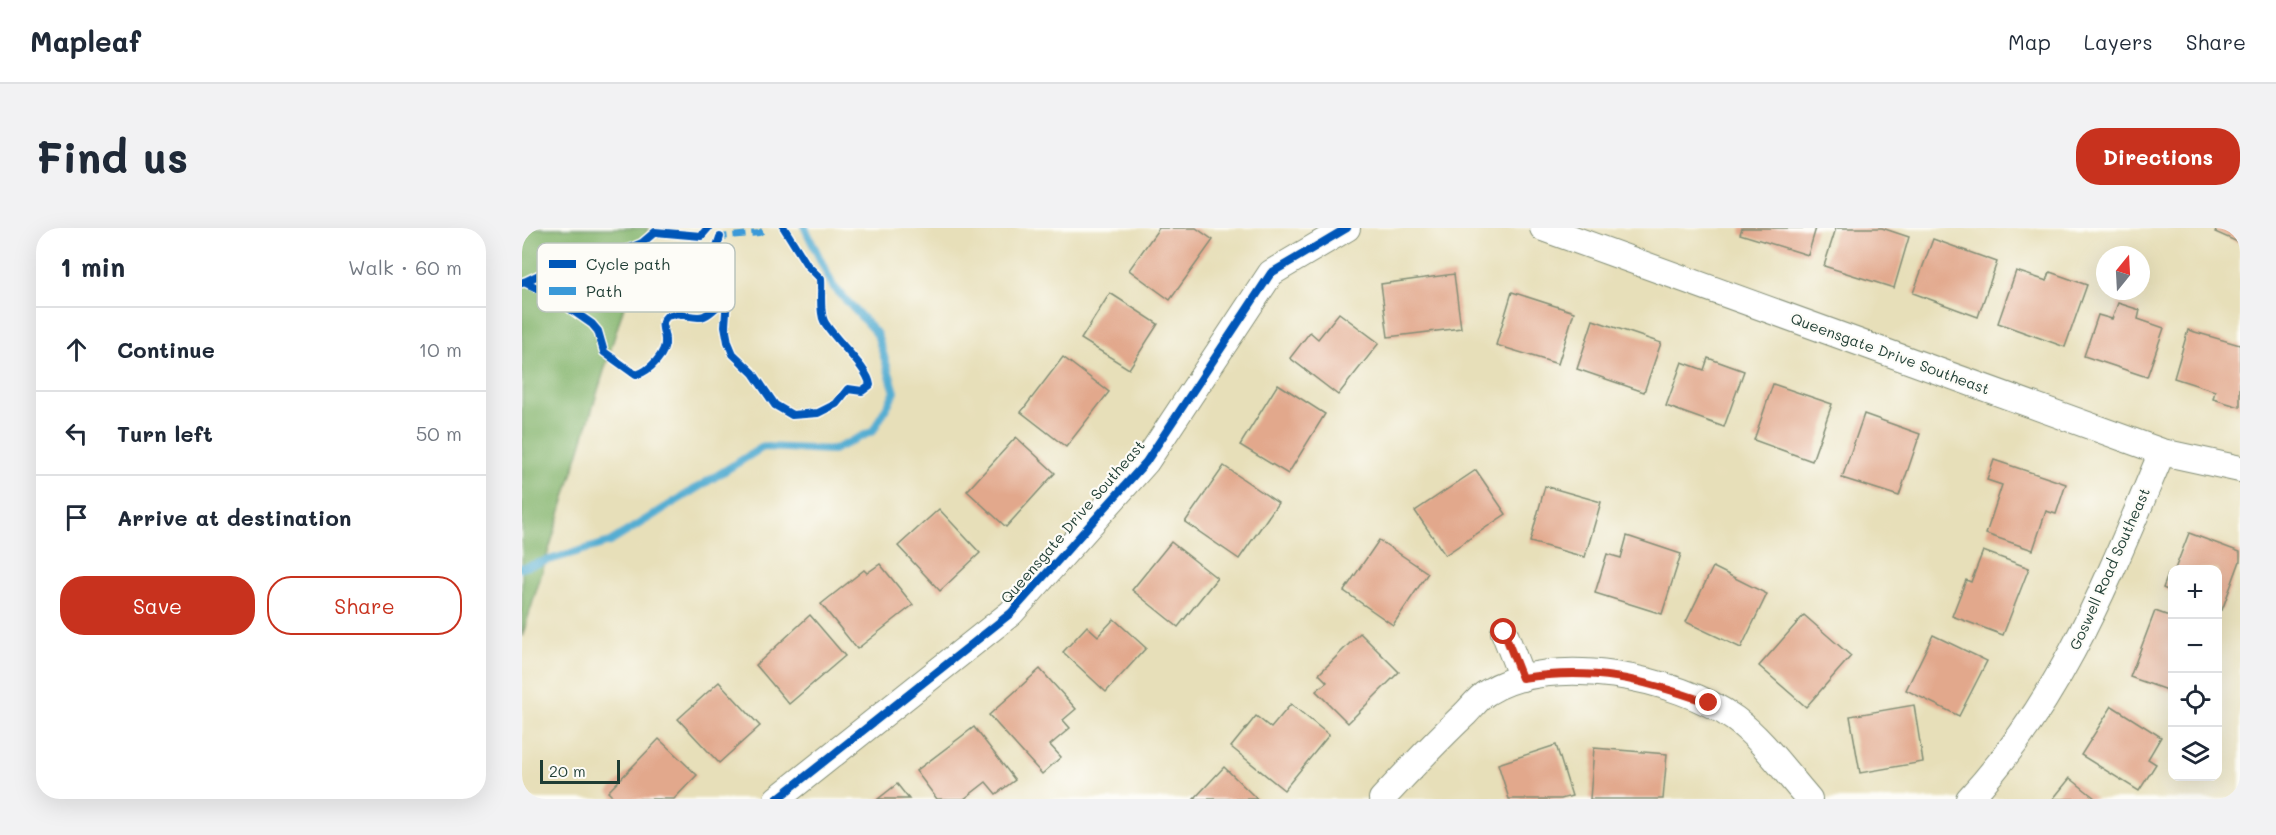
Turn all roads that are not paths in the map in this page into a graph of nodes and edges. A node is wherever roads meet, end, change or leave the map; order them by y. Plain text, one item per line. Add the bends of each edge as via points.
1 (1347, 228) edge
2 (1543, 228) edge
3 (2162, 452) junction
4 (2240, 469) edge
5 (1504, 632) dead end
6 (1522, 678) junction
7 (777, 799) edge
8 (1382, 799) edge
9 (1809, 799) edge
10 (1969, 799) edge

1 - 7 street, Queensgate Drive Southeast via 1271,273 1146,462 1011,613
2 - 3 street, Queensgate Drive Southeast
3 - 4 street, Queensgate Drive Southeast
3 - 10 street, Goswell Road Southeast via 2093,615 2065,669 2005,761
5 - 6 street
6 - 8 street via 1486,693
6 - 9 street via 1560,672 1621,676 1709,703 1736,721

